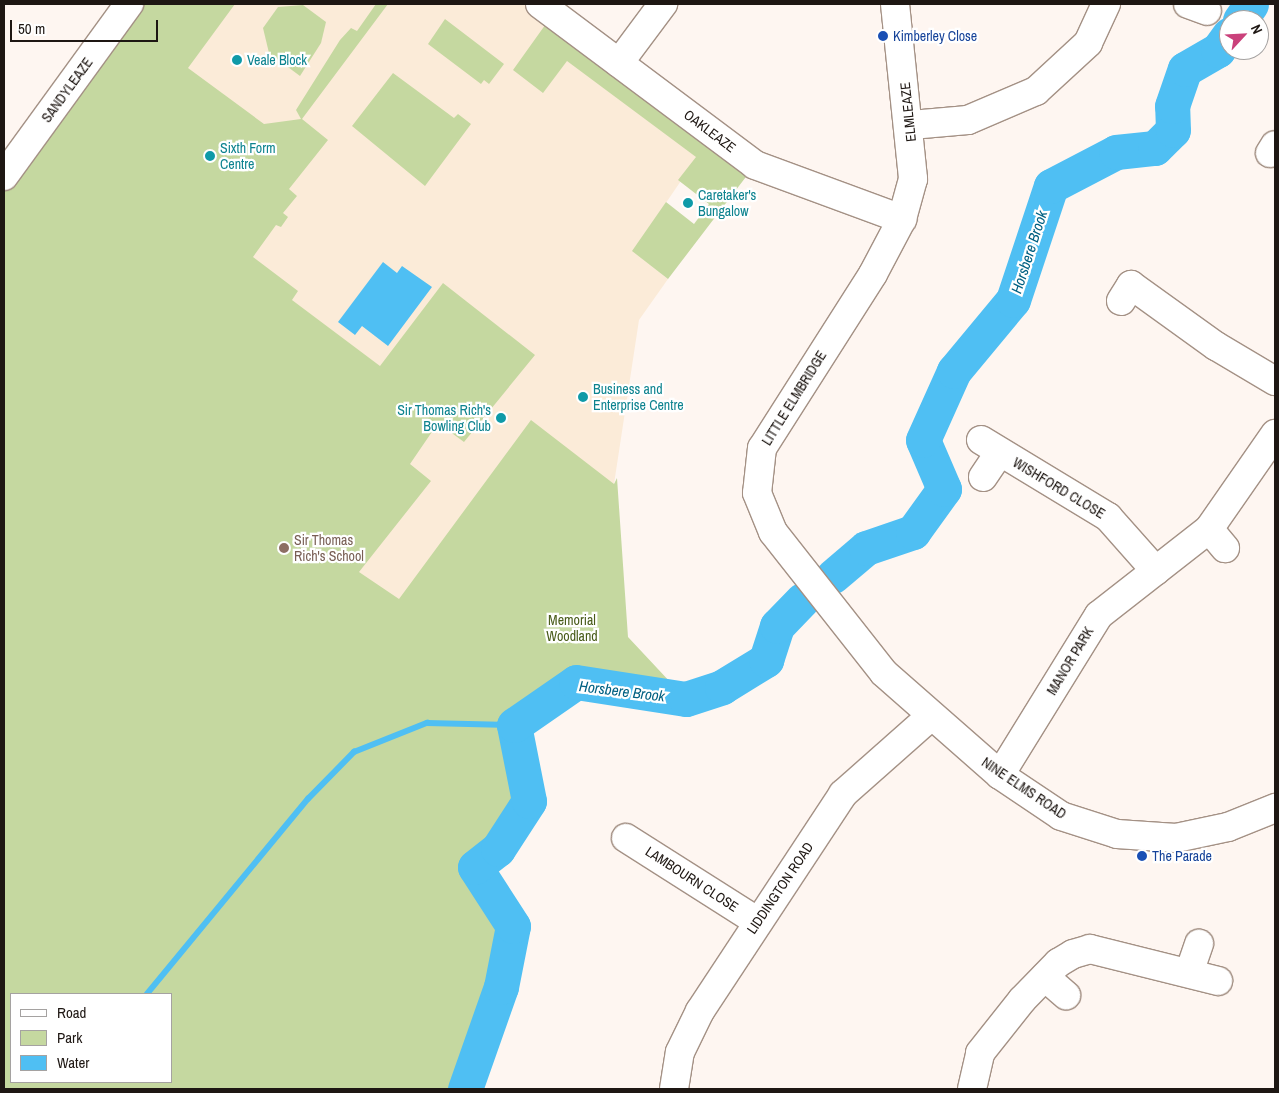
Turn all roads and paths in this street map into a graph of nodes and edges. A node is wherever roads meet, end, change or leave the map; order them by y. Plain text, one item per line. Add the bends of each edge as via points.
1 (129, 4) edge
2 (540, 4) edge
3 (663, 4) edge
4 (895, 4) edge
5 (1106, 4) edge
6 (619, 63) junction
7 (911, 125) junction
8 (4, 176) edge
9 (902, 219) junction
10 (1131, 285) dead end
11 (1275, 382) edge
12 (1275, 434) edge
13 (983, 477) dead end
14 (1156, 571) junction
15 (930, 717) junction
16 (1000, 775) junction
17 (1275, 808) edge
18 (625, 839) dead end
19 (757, 921) junction
20 (1198, 944) dead end
21 (1189, 973) junction
22 (1045, 977) junction
23 (1218, 981) dead end
24 (1066, 995) dead end
25 (674, 1089) edge
26 (972, 1089) edge

1 - 8 street, SANDYLEAZE
2 - 6 street, OAKLEAZE
3 - 6 street
4 - 7 street, ELMLEAZE
5 - 7 street via 1088,43 1036,91 968,120
6 - 9 street, OAKLEAZE via 755,165
7 - 9 street, ELMLEAZE via 913,179
9 - 15 street, LITTLE ELMBRIDGE via 873,274 762,448 757,493 773,532 794,560 884,673
10 - 11 street via 1216,346
12 - 14 street, MANOR PARK via 1217,538
13 - 14 street, WISHFORD CLOSE via 990,446 1108,517
14 - 16 street, MANOR PARK via 1099,615
15 - 16 street, NINE ELMS ROAD
15 - 19 street, LIDDINGTON ROAD via 843,794
16 - 17 street, NINE ELMS ROAD via 1061,816 1117,834 1176,838 1228,828
18 - 19 street, LAMBOURN CLOSE
19 - 25 street, LIDDINGTON ROAD via 700,1011 680,1052
20 - 21 street
21 - 22 street via 1090,950 1058,962
21 - 23 street
22 - 24 street
22 - 26 street via 980,1053

